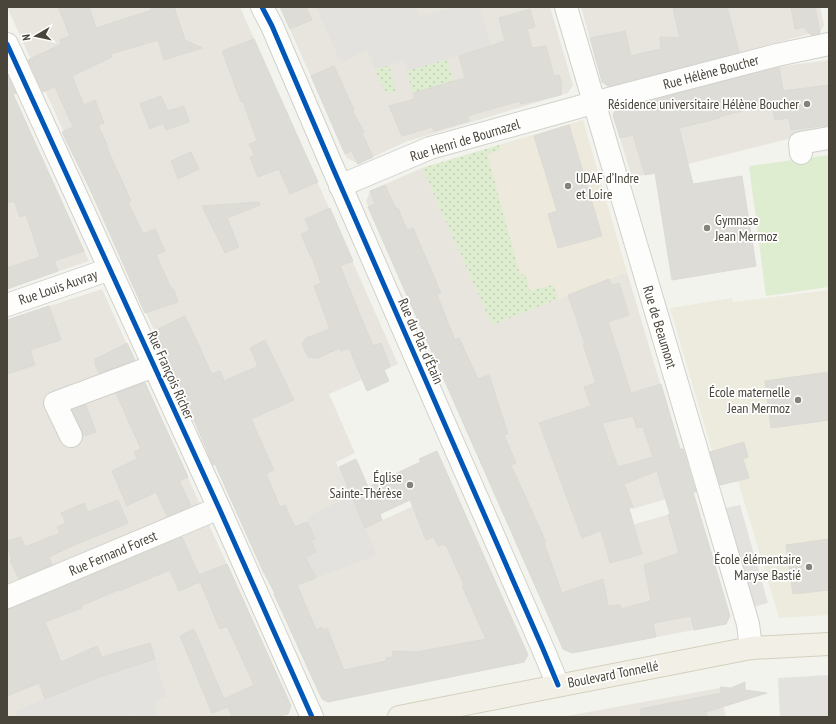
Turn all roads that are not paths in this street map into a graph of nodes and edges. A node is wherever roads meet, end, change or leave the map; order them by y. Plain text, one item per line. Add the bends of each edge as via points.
1 (262, 7) edge
2 (566, 7) edge
3 (7, 44) edge
4 (829, 44) edge
5 (593, 103) junction
6 (829, 138) edge
7 (801, 153) dead end
8 (340, 186) junction
9 (110, 269) junction
10 (7, 305) edge
11 (154, 366) junction
12 (71, 436) dead end
13 (219, 508) junction
14 (7, 597) edge
15 (829, 644) edge
16 (751, 648) junction
17 (558, 685) junction
18 (312, 717) edge
19 (398, 717) edge

1 - 8 street, Rue du Plat d'Étain
2 - 5 street, Rue de Beaumont
3 - 9 street, Rue François Richer
4 - 5 street, Rue Hélène Boucher
5 - 8 street, Rue Henri de Bournazel via 430,148
5 - 16 street, Rue de Beaumont via 748,624
6 - 7 street via 800,143
8 - 17 street, Rue du Plat d'Étain
9 - 10 street, Rue Louis Auvray
9 - 11 street, Rue François Richer
11 - 12 street, Rue François Richer via 55,403
11 - 13 street, Rue François Richer
13 - 14 street, Rue Fernand Forest
13 - 18 street, Rue François Richer
15 - 16 main road, Boulevard Tonnellé
16 - 17 main road, Boulevard Tonnellé
17 - 19 main road, Boulevard Tonnellé

